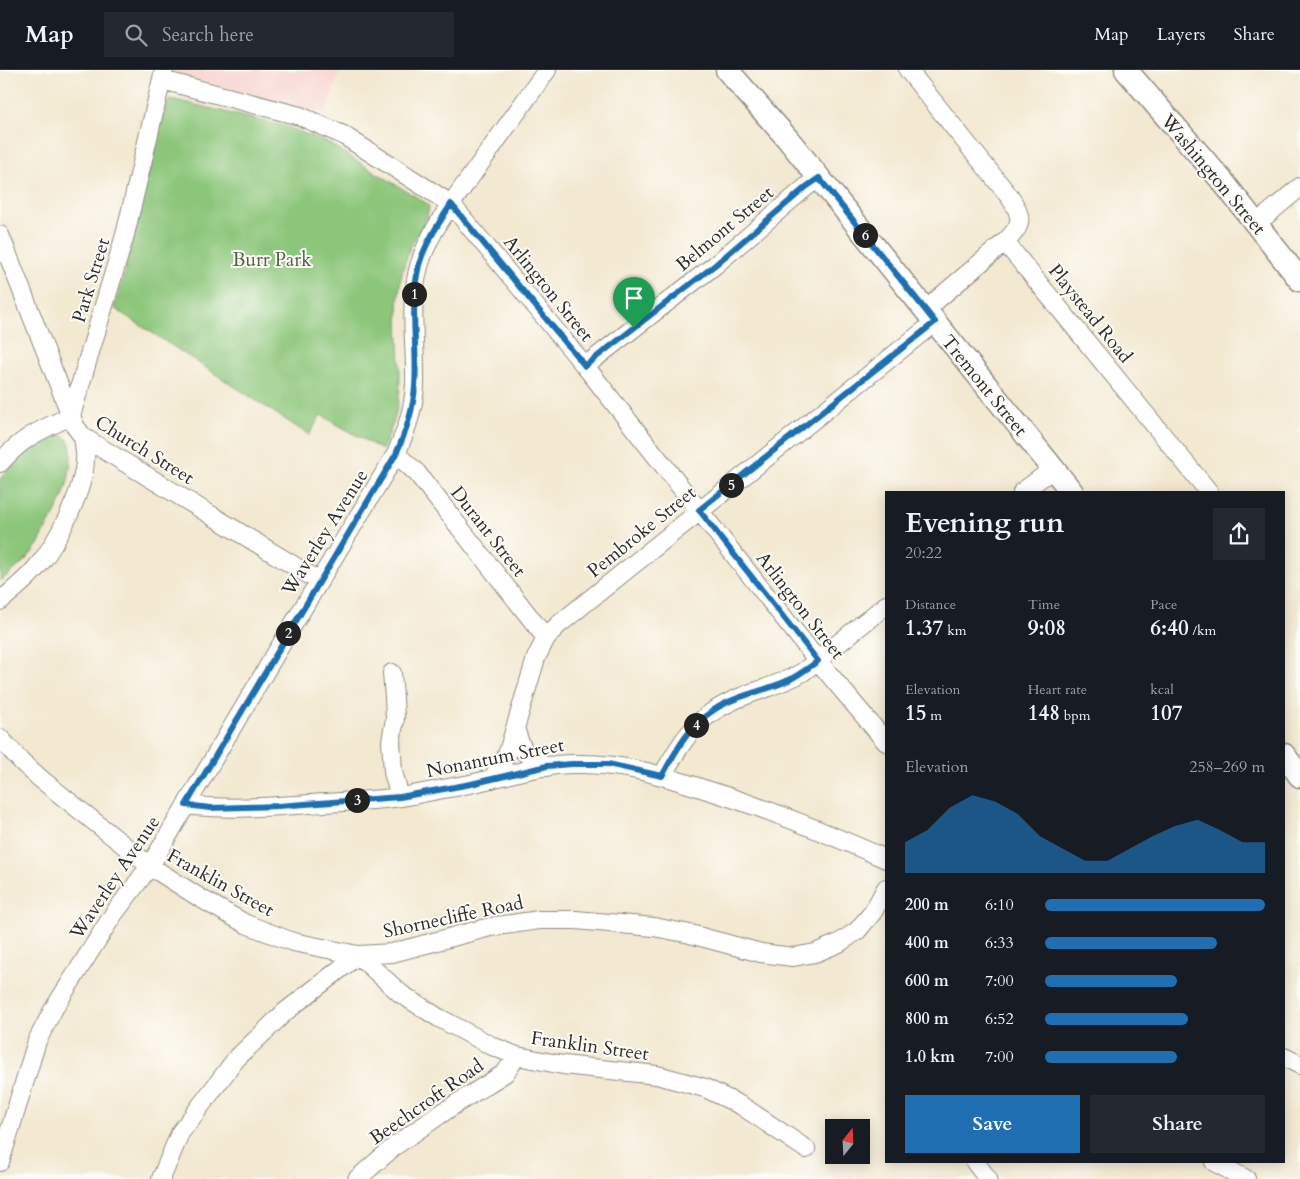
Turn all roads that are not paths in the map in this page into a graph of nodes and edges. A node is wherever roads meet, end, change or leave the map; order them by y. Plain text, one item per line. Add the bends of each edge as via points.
1 (547, 70) edge
2 (726, 70) edge
3 (908, 70) edge
4 (1126, 70) edge
5 (163, 75) edge
6 (819, 178) junction
7 (1300, 187) edge
8 (451, 204) junction
9 (1257, 223) junction
10 (0, 235) edge
11 (1006, 242) junction
12 (1300, 280) edge
13 (930, 317) junction
14 (585, 366) junction
15 (71, 416) junction
16 (83, 437) junction
17 (396, 454) junction
18 (0, 463) edge
19 (1053, 469) junction
20 (1023, 491) edge
21 (1071, 491) edge
22 (1208, 491) edge
23 (699, 510) junction
24 (319, 581) junction
25 (0, 601) edge
26 (885, 605) edge
27 (546, 638) junction
28 (818, 661) junction
29 (392, 674) dead end
30 (516, 731) junction
31 (885, 741) edge
32 (2, 745) edge
33 (1285, 757) edge
34 (547, 766) junction
35 (662, 776) junction
36 (1300, 776) edge
37 (492, 779) junction
38 (400, 797) junction
39 (186, 805) junction
40 (885, 859) edge
41 (150, 866) junction
42 (885, 890) edge
43 (358, 955) junction
44 (517, 1056) junction
45 (1285, 1058) edge
46 (1300, 1066) edge
47 (806, 1149) dead end
48 (0, 1158) edge
49 (975, 1163) edge
50 (1216, 1163) edge
51 (161, 1179) edge
52 (357, 1179) edge
53 (988, 1179) edge
54 (1246, 1179) edge

1 - 8 street, Waverley Avenue
2 - 6 main road, Tremont Street
3 - 11 street via 1018,210 1020,223
4 - 9 main road, Washington Street
5 - 8 street, Arlington Street via 321,125 343,135
5 - 15 street, Park Street via 125,235
6 - 13 main road, Tremont Street
6 - 14 street, Belmont Street via 715,265
7 - 9 street
8 - 14 street, Arlington Street
8 - 17 street, Waverley Avenue via 420,263 414,295 415,386 409,418
9 - 12 main road, Washington Street
10 - 15 street, Church Street
11 - 13 street via 939,298
11 - 22 street, Playstead Road
13 - 19 main road, Tremont Street
13 - 23 street, Pembroke Street
14 - 23 street, Arlington Street
15 - 16 street, Church Street
15 - 18 street via 30,435
16 - 24 street, Church Street
16 - 25 street via 86,459 82,481 57,537 38,566
17 - 24 street, Waverley Avenue
17 - 27 street, Durant Street via 417,473
19 - 20 street
19 - 21 main road, Tremont Street
23 - 27 street, Pembroke Street
23 - 28 street, Arlington Street
24 - 39 street, Waverley Avenue
26 - 28 street
27 - 30 street, Pembroke Street via 536,658
28 - 31 street, Arlington Street
28 - 35 street via 788,680 730,701 711,712 689,733
29 - 38 street via 393,772
30 - 34 street via 525,753
30 - 37 street, Pembroke Street
32 - 41 street, Franklin Street
33 - 36 main road
34 - 35 street, Nonantum Street via 608,764
34 - 37 street, Nonantum Street
35 - 40 street, Nonantum Street via 790,818
37 - 38 street, Nonantum Street
38 - 39 street, Nonantum Street via 278,806 210,808
39 - 41 street, Waverley Avenue
41 - 43 street, Franklin Street via 246,924 293,942
41 - 48 street, Waverley Avenue via 75,974 41,1033
42 - 43 street, Shornecliffe Road via 873,912 857,930 839,943 815,953 793,957 761,953 654,927 576,920 539,920 490,927 392,953
43 - 44 street, Franklin Street via 401,994 439,1018
43 - 51 street via 285,1012 236,1059 180,1133
44 - 47 street, Franklin Street via 563,1065 657,1075 705,1088 742,1106
44 - 52 street, Beechcroft Road via 505,1073 396,1145
45 - 46 street
49 - 53 street
50 - 54 street

